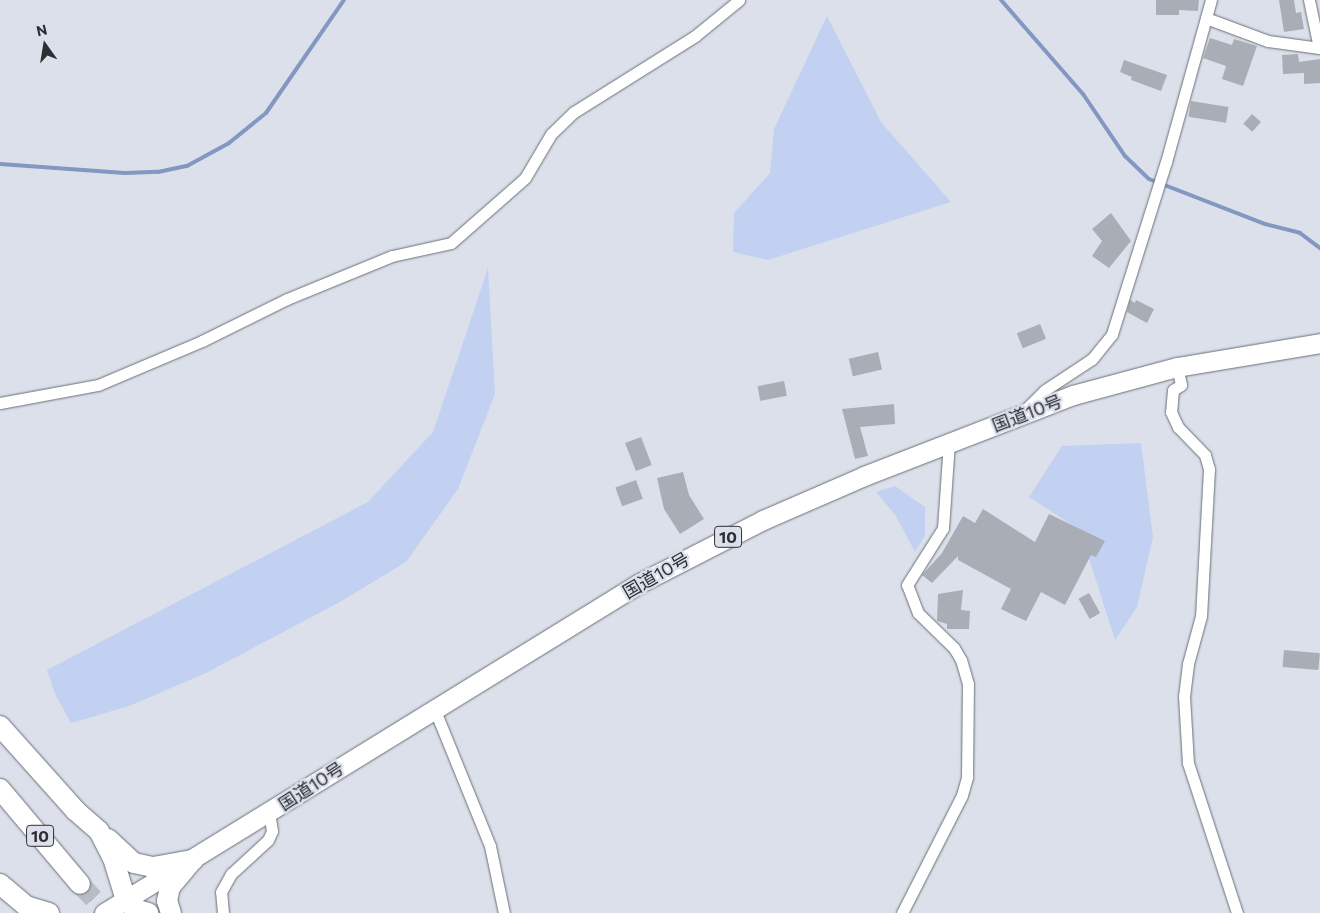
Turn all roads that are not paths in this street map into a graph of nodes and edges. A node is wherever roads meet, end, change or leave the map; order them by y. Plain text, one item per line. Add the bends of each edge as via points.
1 (739, 0) edge
2 (1211, 0) edge
3 (1309, 0) edge
4 (1206, 18) junction
5 (1319, 48) edge
6 (1320, 343) edge
7 (1178, 367) junction
8 (0, 403) edge
9 (1020, 414) junction
10 (949, 442) junction
11 (434, 708) junction
12 (0, 726) edge
13 (0, 789) edge
14 (269, 813) junction
15 (99, 831) junction
16 (193, 860) junction
17 (0, 884) edge
18 (80, 884) tunnel mouth
19 (126, 900) junction
20 (21, 906) edge
21 (50, 913) edge
22 (104, 913) edge
23 (148, 913) edge
24 (171, 913) edge
25 (223, 913) edge
26 (504, 913) edge
27 (902, 913) edge
28 (1237, 913) edge

1 - 8 street via 695,36 574,112 551,134 524,178 451,242 392,256 287,299 202,341 98,385
2 - 4 street
3 - 5 street
4 - 5 street via 1268,41
4 - 9 street via 1153,206 1112,334 1092,359 1045,390
6 - 7 highway, 国道10号 / 10
7 - 9 highway, 国道10号 / 10 via 1090,390
7 - 28 street via 1181,385 1174,390 1171,412 1178,427 1204,455 1209,470 1201,616 1188,664 1184,696 1188,763
9 - 10 highway, 国道10号 / 10
10 - 11 highway, 国道10号 / 10 via 856,479 695,553
10 - 27 street via 944,528 907,585 918,613 954,648 961,660 968,684 967,777 962,795
11 - 14 highway, 国道10号 / 10
11 - 26 street via 490,846
12 - 15 highway
13 - 18 highway, 10
14 - 16 highway, 国道10号 / 10
14 - 25 street via 272,831 268,840 230,874 221,892
15 - 16 highway via 134,863 153,867
15 - 19 highway via 113,858
16 - 19 highway, 国道10号 / 10
16 - 24 highway via 170,887 167,901
17 - 20 highway
19 - 22 highway, 国道10号 / 10
19 - 23 highway via 134,909
20 - 21 highway

